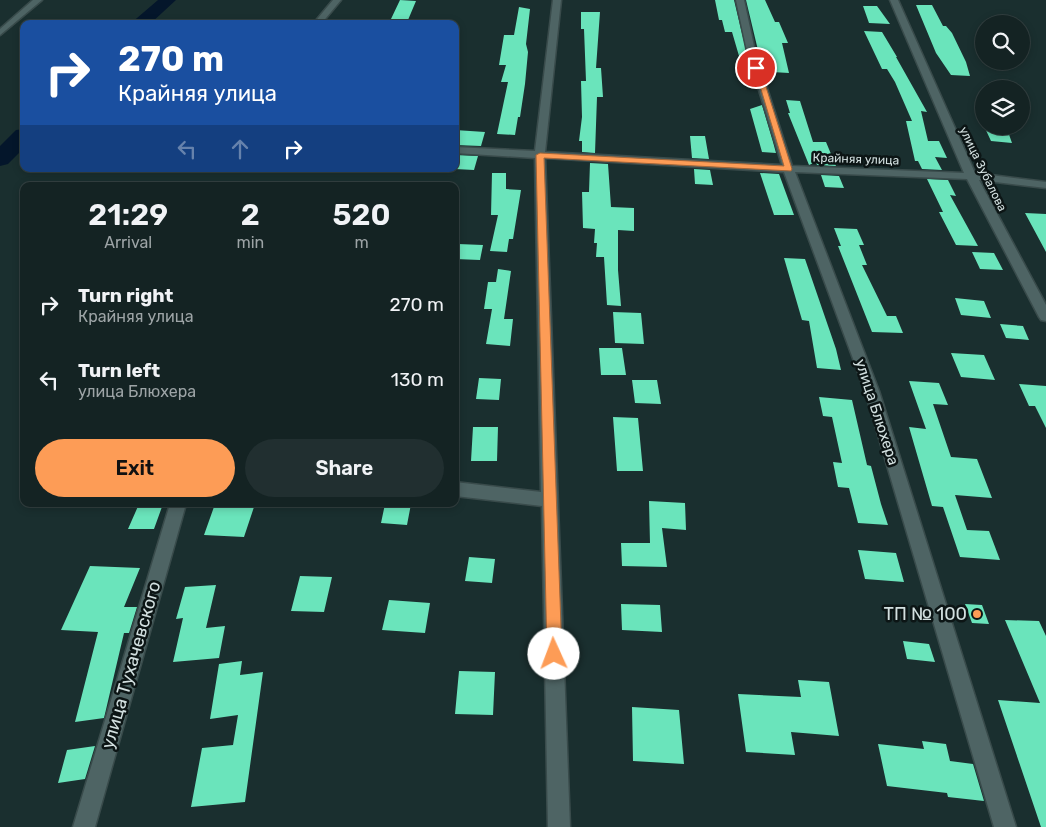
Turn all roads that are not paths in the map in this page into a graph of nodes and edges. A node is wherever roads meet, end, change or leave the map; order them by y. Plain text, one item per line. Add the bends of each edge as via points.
1 (38, 0) edge
2 (337, 0) edge
3 (557, 0) edge
4 (740, 0) edge
5 (894, 0) edge
6 (320, 20) edge
7 (0, 33) edge
8 (459, 150) edge
9 (540, 155) junction
10 (788, 169) junction
11 (971, 176) junction
12 (1046, 185) edge
13 (1046, 317) edge
14 (459, 489) edge
15 (550, 500) junction
16 (177, 507) edge
17 (84, 827) edge
18 (559, 827) edge
19 (1005, 827) edge

1 - 7 street
2 - 6 street
3 - 9 street
4 - 10 street, улица Блюхера via 751,50
5 - 11 street, улица Зубалова
8 - 9 street, Крайняя улица
9 - 10 street, Крайняя улица
9 - 15 street
10 - 11 street, Крайняя улица
10 - 19 street, улица Блюхера via 872,391
11 - 12 street, Крайняя улица
11 - 13 street, улица Зубалова
14 - 15 street
15 - 18 street
16 - 17 street, улица Тухачевского

